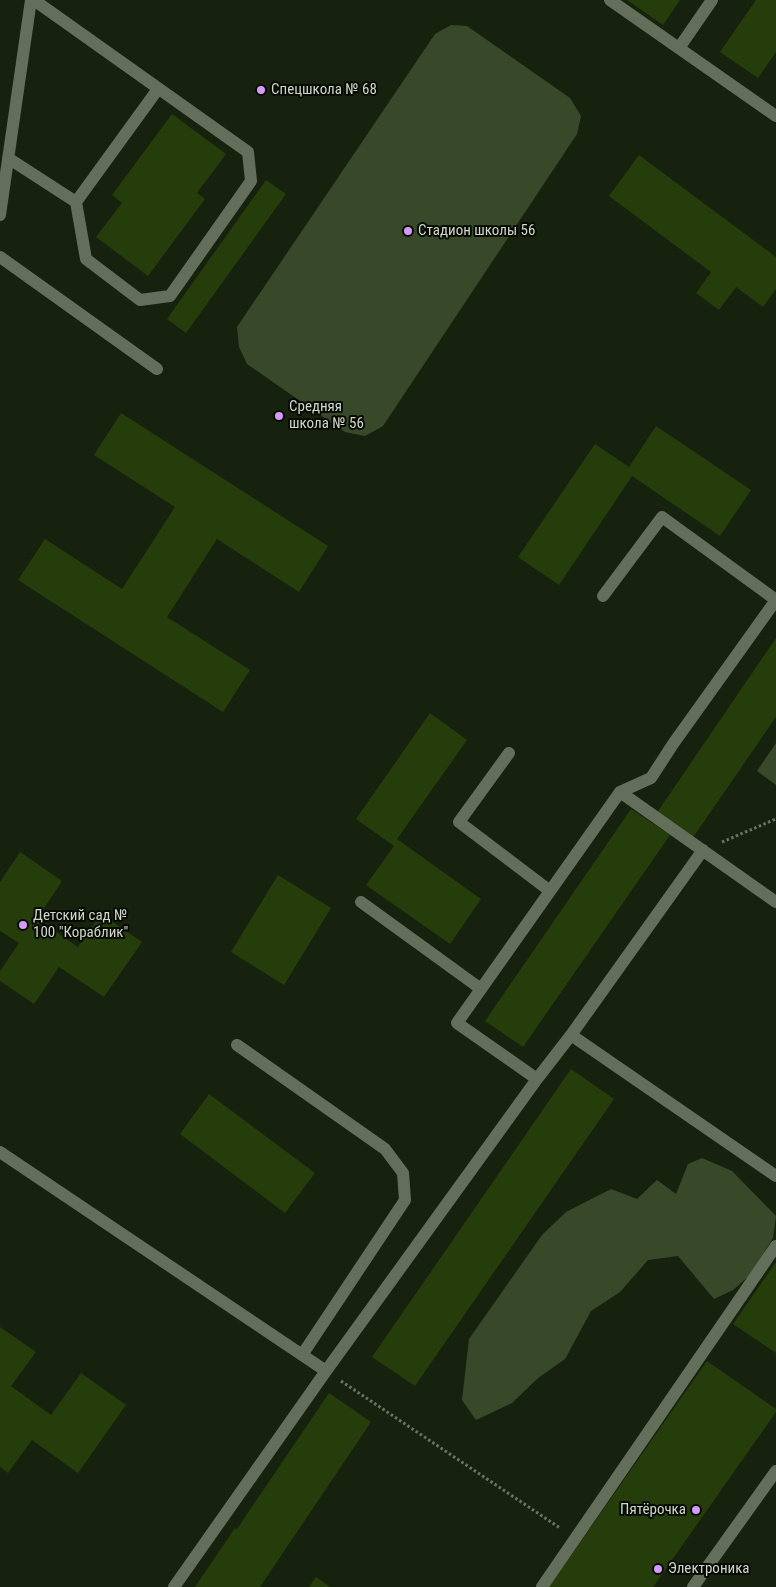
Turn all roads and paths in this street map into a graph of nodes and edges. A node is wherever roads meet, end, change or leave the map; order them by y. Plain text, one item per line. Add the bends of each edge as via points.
1 (33, 0) edge
2 (610, 0) edge
3 (712, 0) edge
4 (679, 48) junction
5 (158, 89) junction
6 (776, 116) edge
7 (8, 158) junction
8 (2, 192) edge
9 (76, 202) junction
10 (0, 215) edge
11 (0, 257) edge
12 (157, 368) dead end
13 (603, 596) dead end
14 (776, 600) edge
15 (508, 753) dead end
16 (620, 792) junction
17 (776, 819) edge
18 (703, 850) junction
19 (550, 891) junction
20 (361, 902) dead end
21 (776, 902) edge
22 (481, 989) junction
23 (572, 1035) junction
24 (237, 1045) dead end
25 (537, 1079) junction
26 (0, 1152) edge
27 (776, 1176) edge
28 (776, 1246) edge
29 (302, 1355) junction
30 (326, 1371) junction
31 (776, 1470) edge
32 (576, 1538) junction
33 (174, 1587) edge
34 (542, 1587) edge
35 (693, 1587) edge

1 - 5 lane
1 - 7 lane
2 - 4 lane
3 - 4 lane
4 - 6 lane
5 - 9 lane
5 - 9 lane via 248,152 252,181 170,296 140,300 86,259
7 - 8 lane
7 - 9 lane
8 - 10 lane
11 - 12 lane
13 - 14 lane via 662,517
14 - 16 lane via 651,778
15 - 19 lane via 459,822
16 - 18 lane
16 - 19 lane
17 - 18 path
18 - 21 lane
18 - 23 lane
19 - 22 lane
20 - 22 lane
22 - 25 lane via 457,1023
23 - 25 lane
23 - 27 lane
24 - 29 lane via 385,1149 403,1173 405,1200
25 - 30 lane
26 - 29 lane
28 - 32 lane
29 - 30 lane
30 - 32 path
30 - 33 lane
31 - 35 lane
32 - 34 lane

